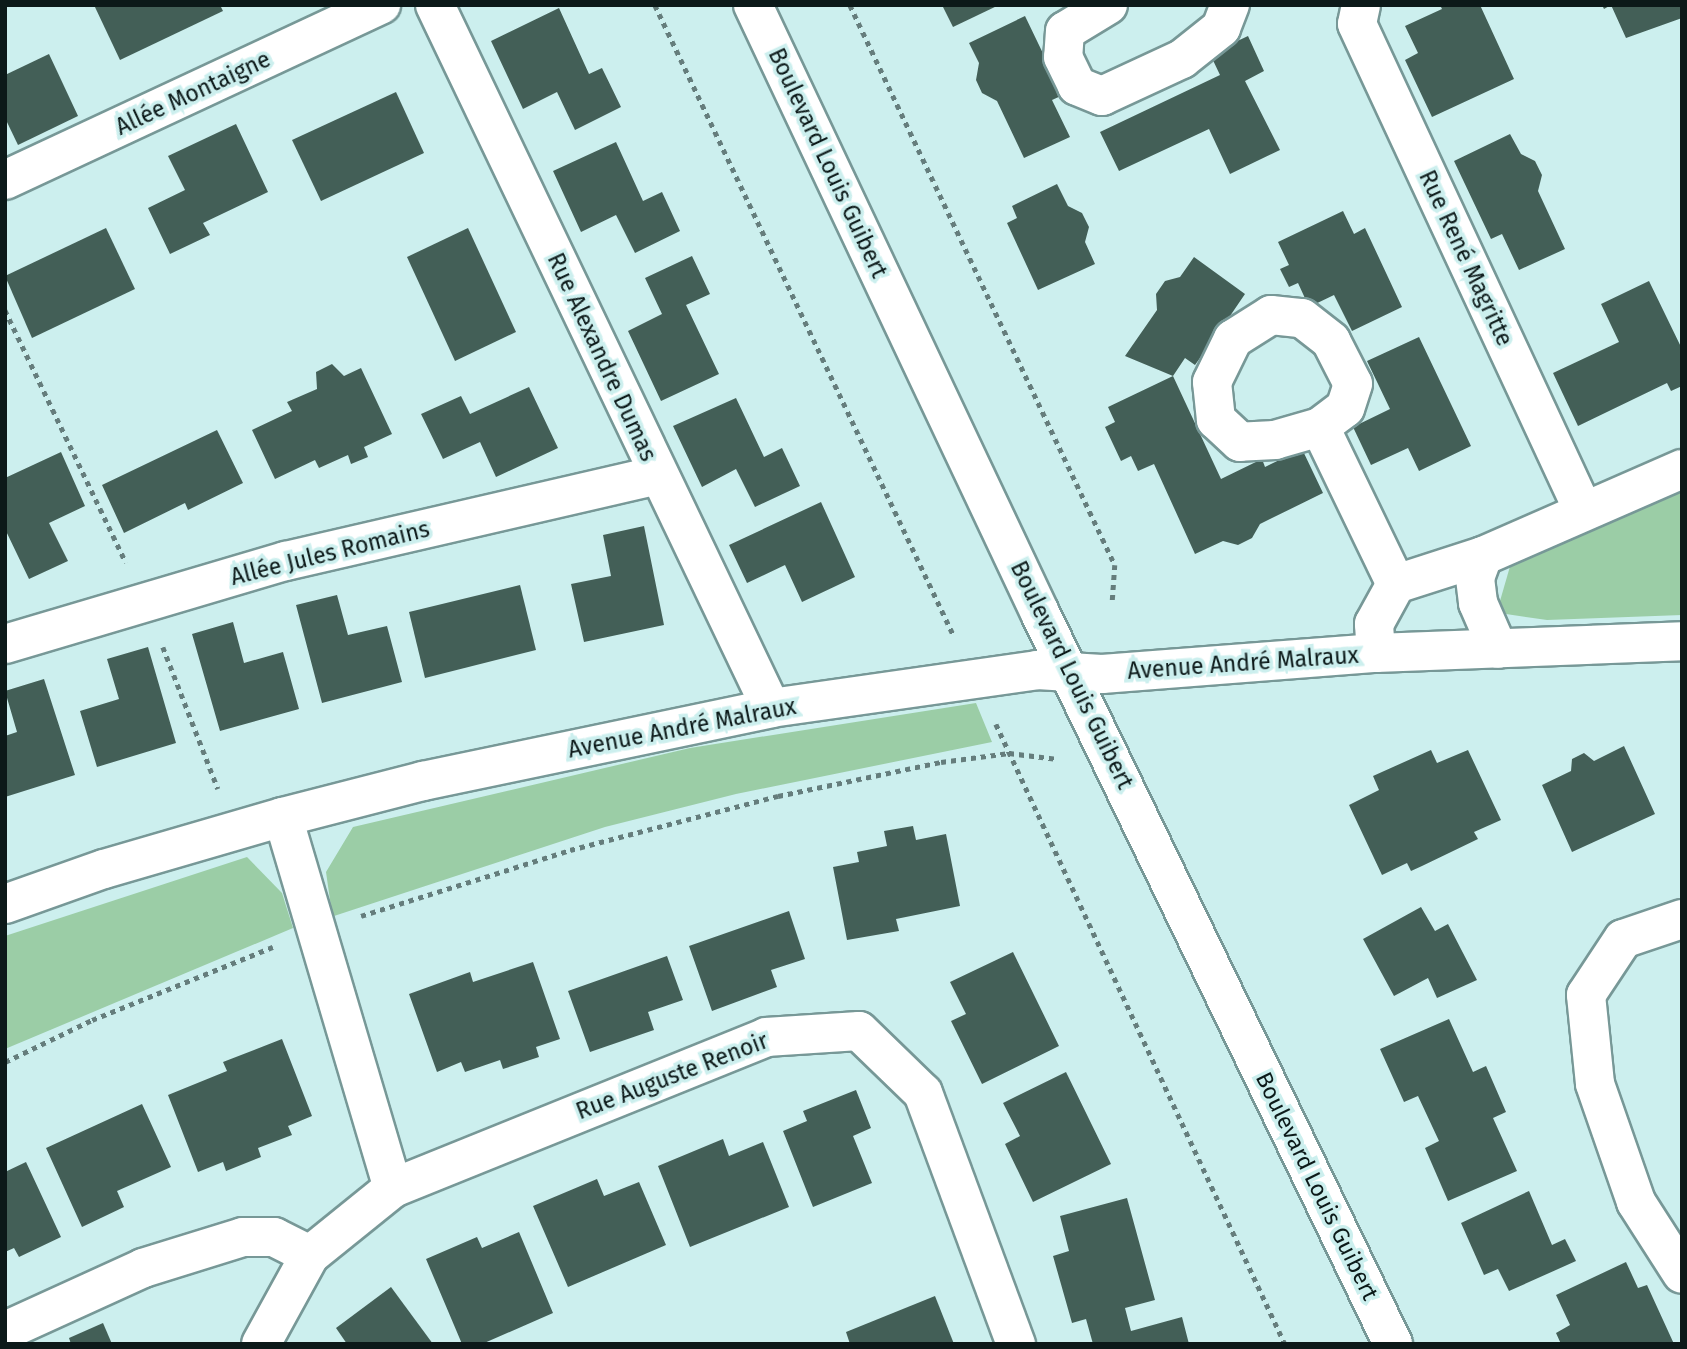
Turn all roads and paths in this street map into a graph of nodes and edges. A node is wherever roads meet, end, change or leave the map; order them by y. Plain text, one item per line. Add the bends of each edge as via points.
1 (382, 5) edge
2 (435, 5) edge
3 (753, 5) edge
4 (849, 5) edge
5 (1108, 5) edge
6 (1230, 5) edge
7 (1361, 5) edge
8 (5, 180) edge
9 (1320, 427) dead end
10 (1682, 469) edge
11 (658, 475) junction
12 (1583, 510) junction
13 (1483, 556) junction
14 (1396, 584) junction
15 (1112, 604) dead end
16 (1682, 641) edge
17 (5, 644) edge
18 (1498, 649) junction
19 (1376, 653) junction
20 (1070, 674) junction
21 (771, 708) junction
22 (1111, 753) junction
23 (283, 817) junction
24 (5, 905) edge
25 (1682, 919) edge
26 (316, 930) junction
27 (5, 1062) edge
28 (393, 1188) junction
29 (310, 1255) junction
30 (1682, 1274) edge
31 (5, 1331) edge
32 (261, 1344) edge
33 (1016, 1344) edge
34 (1393, 1344) edge

1 - 8 street, Allée Montaigne
2 - 11 street, Rue Alexandre Dumas
3 - 20 street, Boulevard Louis Guibert
4 - 15 path via 1115,565
5 - 6 street via 1065,32 1063,57 1077,86 1102,96 1181,60 1221,28
7 - 12 street, Rue René Magritte via 1357,24
9 - 14 street
10 - 12 street
11 - 17 street, Allée Jules Romains via 286,561
11 - 21 street, Rue Alexandre Dumas
12 - 13 street
13 - 14 street
13 - 18 street via 1475,578 1478,603
14 - 19 street, Avenue André Malraux via 1374,624
16 - 18 street, Avenue André Malraux
18 - 19 street, Avenue André Malraux
19 - 20 street, Avenue André Malraux
20 - 21 street, Avenue André Malraux via 1037,670
20 - 22 street, Boulevard Louis Guibert
21 - 23 street, Avenue André Malraux via 423,781
22 - 26 path via 1076,761 1009,753 941,762 778,796 570,850
22 - 34 street, Boulevard Louis Guibert
23 - 24 street, Avenue André Malraux via 104,869
23 - 26 street
25 - 30 street via 1623,939 1586,995 1600,1097 1636,1202
26 - 27 path via 92,1020
26 - 28 street
28 - 29 street, Rue Auguste Renoir
28 - 33 street, Rue Auguste Renoir via 766,1037 859,1031 923,1093
29 - 31 street via 274,1237 243,1237 144,1268
29 - 32 street, Rue Auguste Renoir

